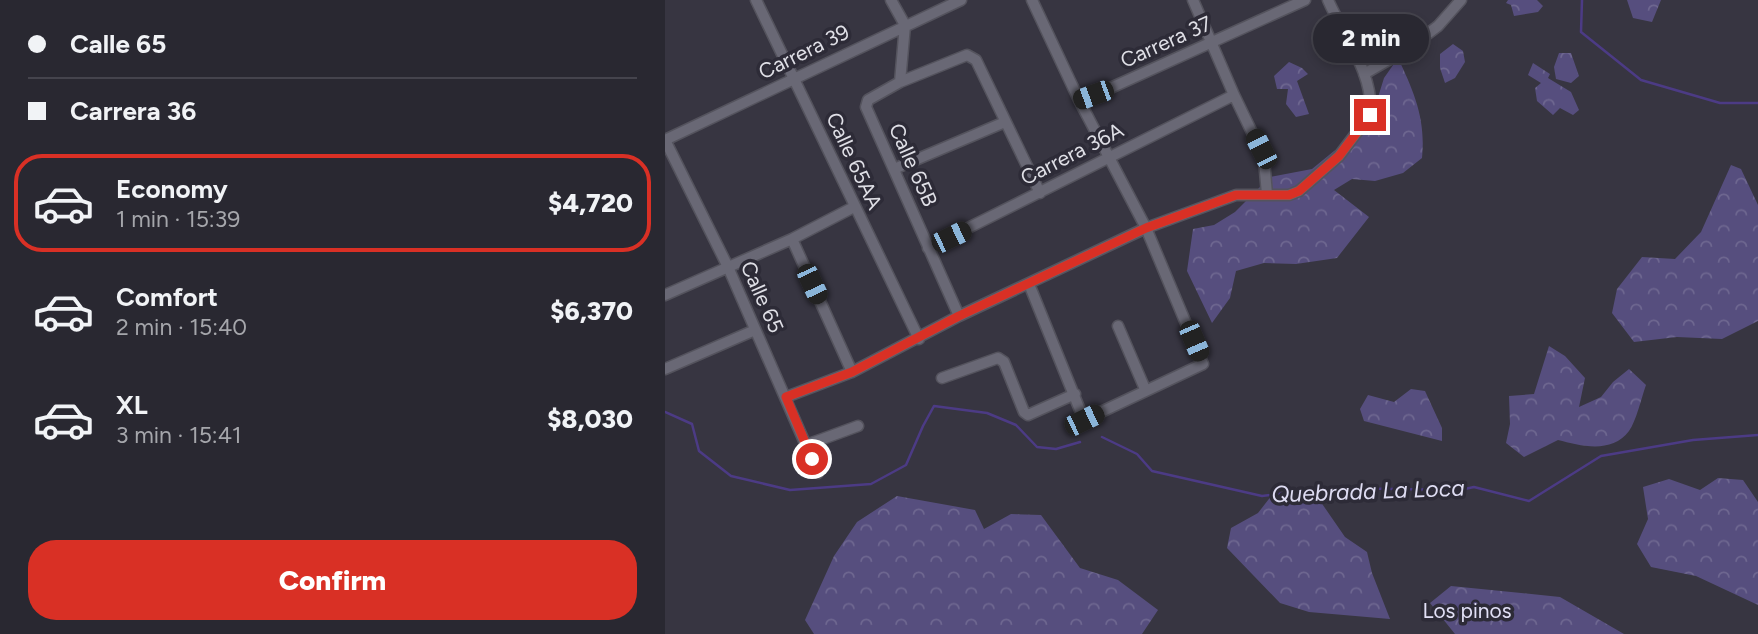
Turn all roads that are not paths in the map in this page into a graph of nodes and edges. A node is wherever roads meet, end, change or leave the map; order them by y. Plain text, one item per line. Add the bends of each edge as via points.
1 (756, 0) edge
2 (891, 0) edge
3 (961, 0) edge
4 (1032, 0) edge
5 (1193, 0) edge
6 (1305, 0) edge
7 (1328, 0) edge
8 (1461, 0) edge
9 (905, 25) junction
10 (1212, 41) junction
11 (1364, 74) junction
12 (794, 79) junction
13 (900, 82) junction
14 (1234, 95) junction
15 (1079, 100) junction
16 (1005, 122) junction
17 (665, 140) edge
18 (1109, 156) junction
19 (894, 169) junction
20 (1040, 193) junction
21 (1267, 194) junction
22 (854, 207) junction
23 (1146, 228) junction
24 (792, 239) junction
25 (928, 248) junction
26 (728, 267) junction
27 (1029, 284) junction
28 (665, 295) edge
29 (959, 316) junction
30 (1118, 326) dead end
31 (755, 330) junction
32 (919, 339) junction
33 (665, 369) edge
34 (852, 372) junction
35 (942, 378) dead end
36 (1145, 389) junction
37 (1075, 394) junction
38 (786, 397) junction
39 (858, 425) dead end
40 (806, 445) junction
41 (818, 473) dead end

1 - 12 street, Calle 65AA
2 - 9 street
3 - 9 street, Carrera 39
4 - 15 street
5 - 10 street
6 - 10 street, Carrera 37
7 - 11 street
8 - 11 street via 1438,26
9 - 12 street, Carrera 39
9 - 13 street
10 - 14 street
10 - 15 street, Carrera 37
11 - 21 street via 1370,115 1339,156 1299,191
12 - 17 street, Carrera 39
12 - 22 street, Calle 65AA
13 - 16 street via 967,55 976,60
13 - 19 street, Calle 65B via 871,96 866,107
14 - 18 street, Carrera 36A
14 - 21 street via 1261,149
15 - 18 street
16 - 19 street
16 - 20 street
17 - 26 street, Calle 65
18 - 20 street, Carrera 36A
18 - 23 street
19 - 25 street, Calle 65B
20 - 25 street, Carrera 36A
21 - 23 street via 1236,195
22 - 24 street
22 - 32 street, Calle 65AA
23 - 27 street
23 - 36 street via 1203,364
24 - 26 street
24 - 34 street
25 - 29 street, Calle 65B
26 - 28 street
26 - 31 street, Calle 65
27 - 29 street
27 - 37 street
29 - 32 street
30 - 36 street
31 - 33 street
31 - 38 street, Calle 65
32 - 34 street
34 - 38 street
35 - 37 street via 998,358 1028,415
36 - 37 street via 1084,420
38 - 40 street, Calle 65
39 - 40 street
40 - 41 street, Calle 65

